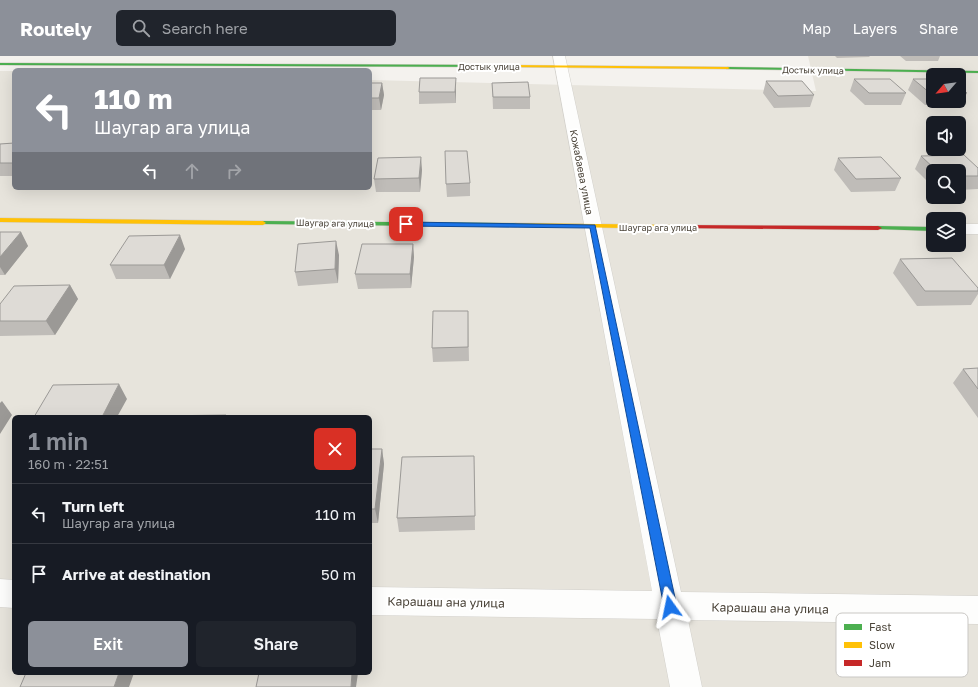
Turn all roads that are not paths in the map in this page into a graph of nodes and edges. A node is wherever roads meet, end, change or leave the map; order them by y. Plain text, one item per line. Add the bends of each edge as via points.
1 (561, 61) edge
2 (0, 64) edge
3 (978, 72) edge
4 (0, 220) edge
5 (593, 226) junction
6 (926, 229) edge
7 (966, 229) edge
8 (978, 229) edge
9 (0, 594) edge
10 (12, 594) edge
11 (372, 601) edge
12 (670, 607) junction
13 (978, 610) edge
14 (686, 687) edge

1 - 2 street, Достык улица
1 - 3 street, Достык улица
1 - 5 street, Кожабаева улица
4 - 5 street, Шаугар ага улица
5 - 6 street, Шаугар ага улица
5 - 12 street, Кожабаева улица
7 - 8 street
9 - 10 street
11 - 12 street, Карашаш ана улица
12 - 13 street, Карашаш ана улица
12 - 14 street, Кожабаева улица

